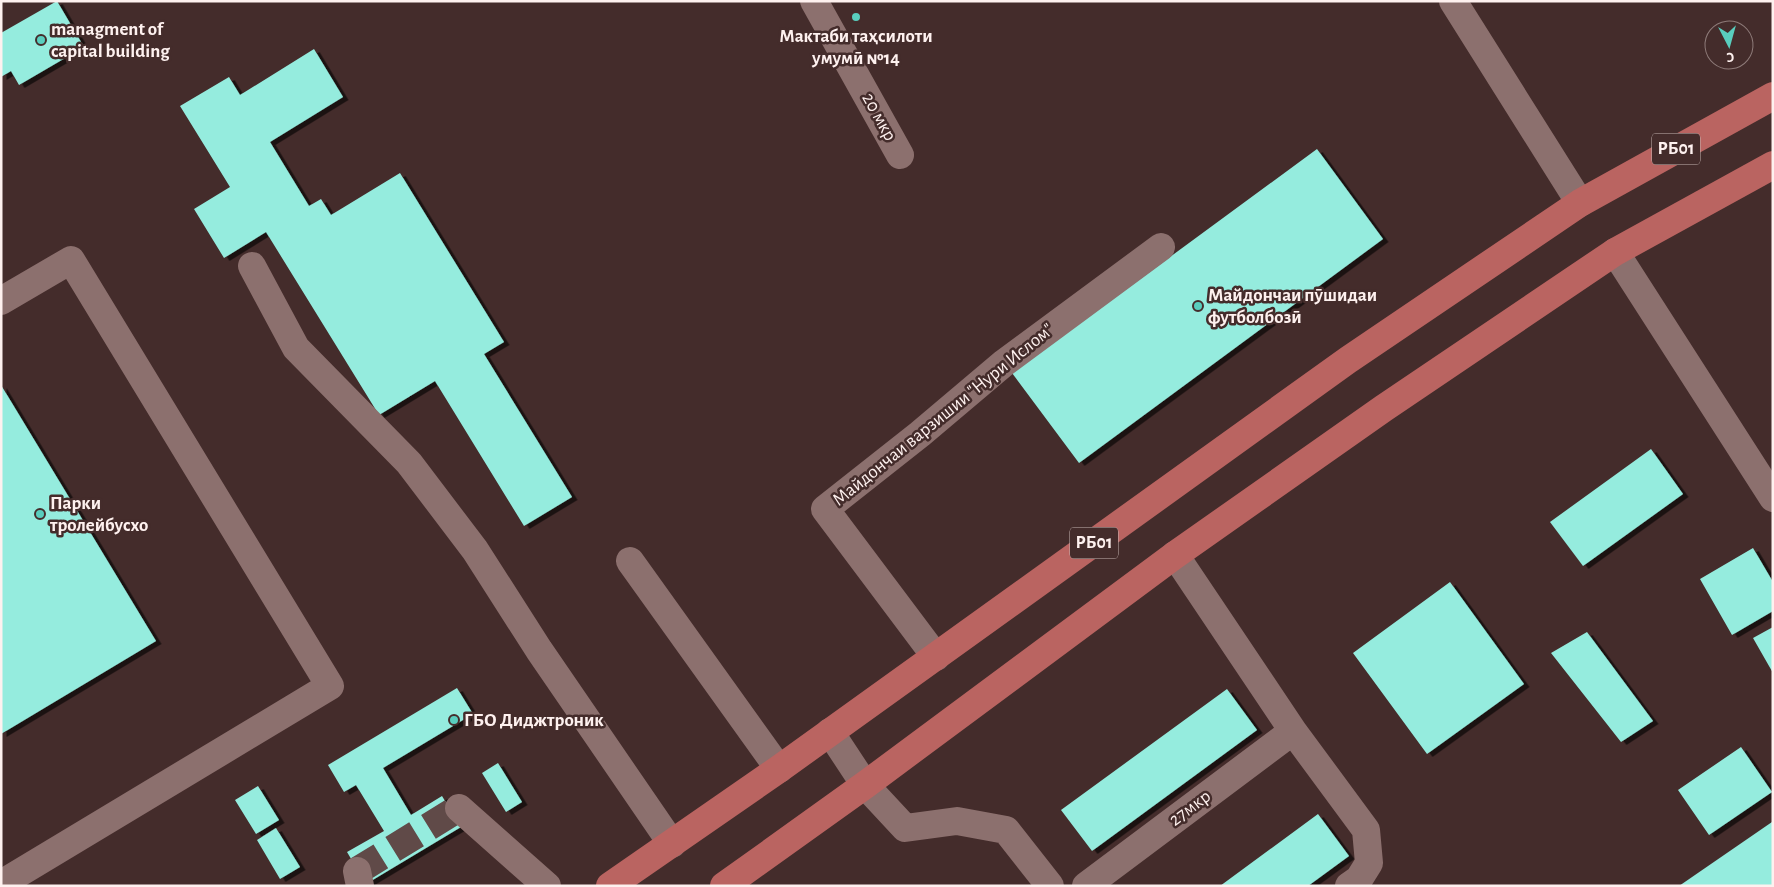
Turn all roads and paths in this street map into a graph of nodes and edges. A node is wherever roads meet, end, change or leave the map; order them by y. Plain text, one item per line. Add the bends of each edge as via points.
1 (814, 1) edge
2 (1452, 1) edge
3 (1773, 96) edge
4 (900, 155) dead end
5 (1773, 164) edge
6 (1580, 203) junction
7 (1161, 247) dead end
8 (1615, 252) junction
9 (252, 266) dead end
10 (1, 301) edge
11 (1773, 498) edge
12 (1175, 555) junction
13 (630, 561) dead end
14 (936, 657) junction
15 (1294, 731) junction
16 (830, 732) junction
17 (779, 769) junction
18 (865, 785) junction
19 (459, 808) dead end
20 (672, 844) junction
21 (1, 884) edge
22 (547, 886) edge
23 (610, 886) edge
24 (724, 886) edge
25 (1050, 886) edge
26 (1086, 886) edge
27 (1349, 886) edge

1 - 4 street, 20 мкр
2 - 6 street
3 - 6 highway, РБ01
5 - 8 highway
6 - 14 highway, РБ01 via 1348,360
7 - 14 street, Майдончаи варзишии "Нури Ислом" via 1004,363 825,509
8 - 11 street
8 - 12 highway via 1384,408
9 - 20 street via 296,348 409,463 475,550
10 - 21 street via 71,260 330,686
12 - 15 street
12 - 18 highway
13 - 17 street
14 - 16 highway, РБ01
15 - 26 street, 27мкр
15 - 27 street via 1366,830 1369,862 1359,879
16 - 17 highway, РБ01
16 - 18 street
17 - 20 highway, РБ01
18 - 24 highway
18 - 25 street via 905,828 957,821 1006,830
19 - 22 street
20 - 23 highway, РБ01

